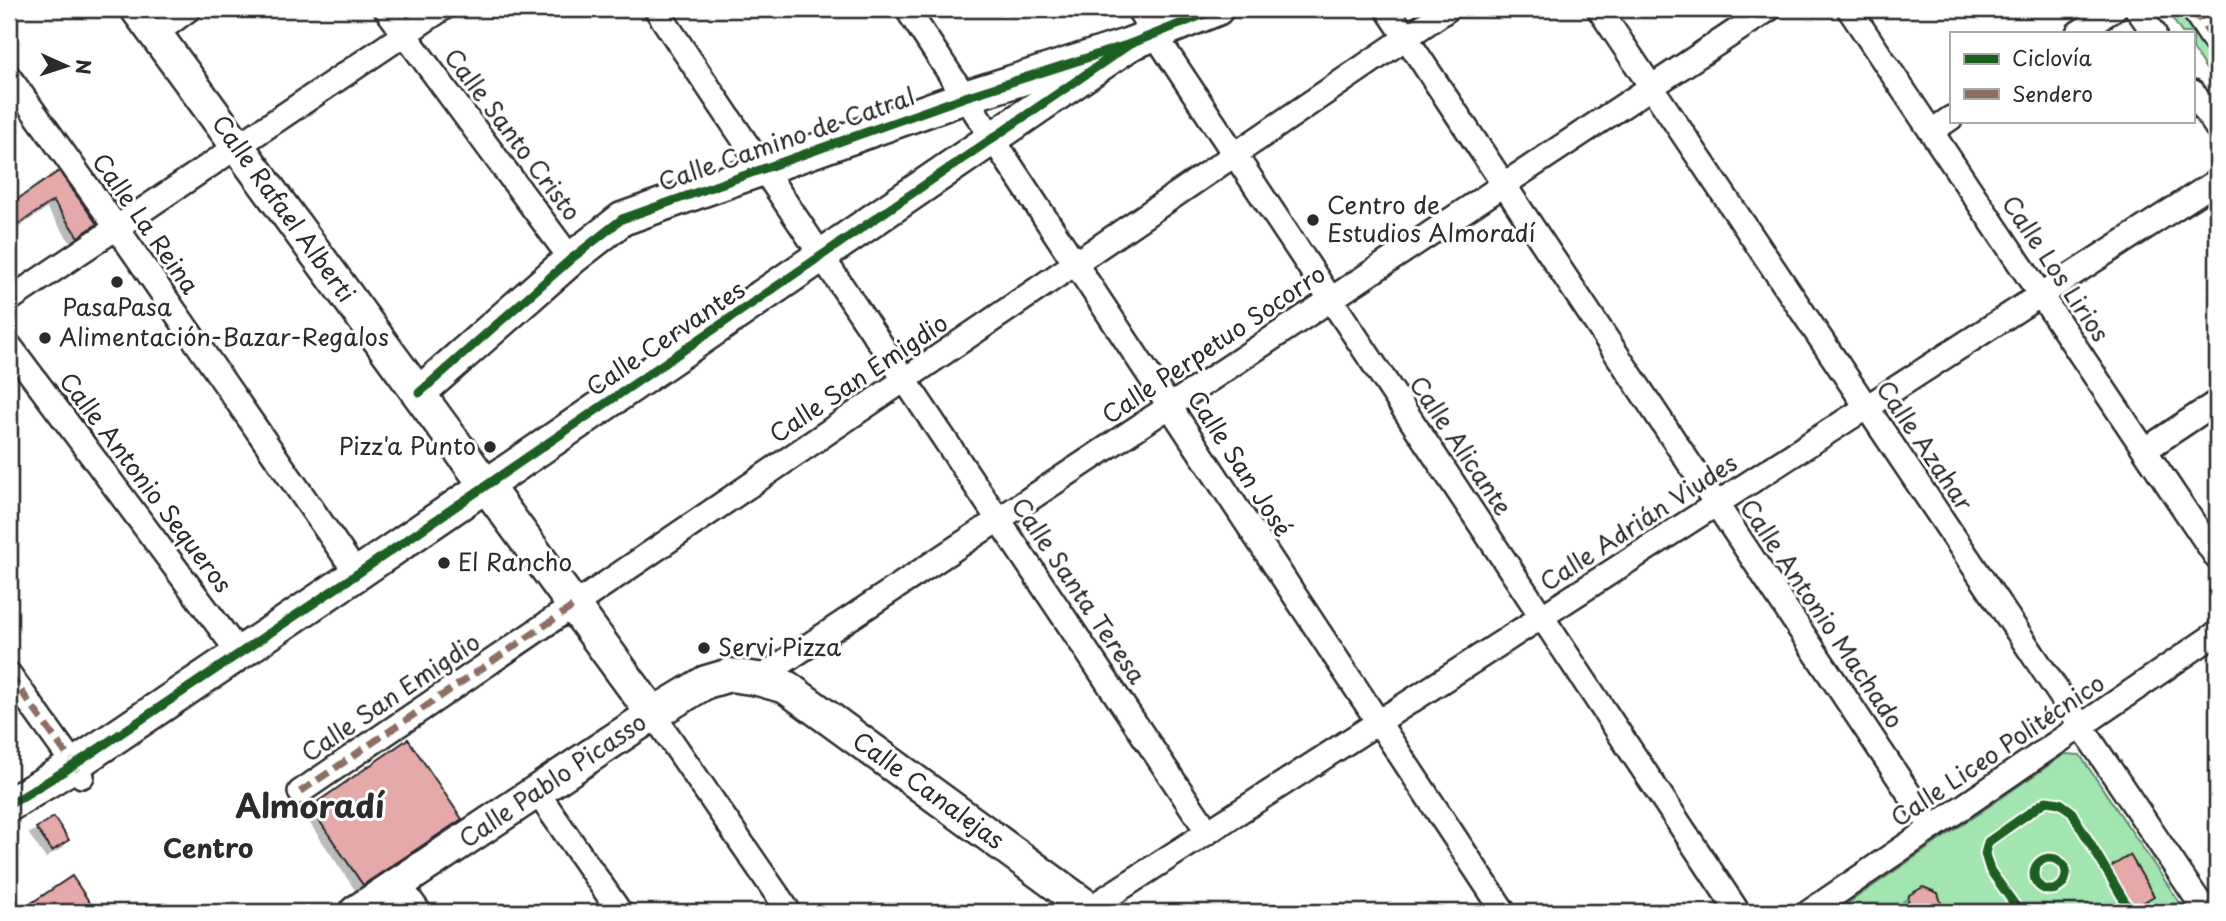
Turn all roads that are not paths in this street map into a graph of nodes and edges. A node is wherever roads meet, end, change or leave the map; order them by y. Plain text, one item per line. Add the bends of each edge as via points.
1 (189, 9) edge
2 (386, 9) edge
3 (442, 9) edge
4 (656, 9) edge
5 (907, 9) edge
6 (1138, 9) edge
7 (1217, 9) edge
8 (1387, 9) edge
9 (1448, 9) edge
10 (1599, 9) edge
11 (1769, 9) edge
12 (1849, 9) edge
13 (2114, 9) edge
14 (2137, 9) edge
15 (2193, 9) edge
16 (146, 21) edge
17 (2080, 32) edge
18 (2153, 32) edge
19 (404, 34) junction
20 (1406, 37) junction
21 (1143, 39) junction
22 (2217, 45) edge
23 (9, 76) edge
24 (1651, 87) junction
25 (2194, 94) edge
26 (965, 97) junction
27 (1950, 119) edge
28 (2217, 128) edge
29 (1932, 131) junction
30 (992, 138) junction
31 (236, 147) junction
32 (1235, 154) junction
33 (763, 167) junction
34 (2217, 181) edge
35 (1504, 185) junction
36 (117, 228) junction
37 (822, 255) junction
38 (571, 259) junction
39 (1075, 263) junction
40 (2040, 295) junction
41 (1331, 299) junction
42 (9, 300) edge
43 (9, 345) edge
44 (905, 379) junction
45 (419, 393) junction
46 (2217, 402) edge
47 (1170, 406) junction
48 (1867, 407) junction
49 (2145, 450) junction
50 (486, 486) junction
51 (1716, 504) junction
52 (999, 520) junction
53 (2217, 558) edge
54 (357, 575) junction
55 (572, 607) junction
56 (1542, 617) junction
57 (2217, 632) edge
58 (231, 659) junction
59 (9, 674) edge
60 (758, 679) junction
61 (653, 714) junction
62 (1378, 722) junction
63 (2080, 726) junction
64 (78, 770) junction
65 (300, 792) dead end
66 (537, 792) junction
67 (9, 805) edge
68 (1932, 828) junction
69 (1208, 832) junction
70 (399, 884) junction
71 (1089, 911) edge
72 (356, 912) edge
73 (419, 912) edge
74 (621, 912) edge
75 (789, 912) edge
76 (1504, 912) edge
77 (1738, 912) edge
78 (1809, 912) edge
79 (2206, 912) edge

1 - 16 street
2 - 19 street, Calle Santo Cristo
3 - 19 street
4 - 33 street, Calle Santa Teresa
5 - 26 street, Calle San José
6 - 21 street, Calle Alicante
7 - 21 street, Calle Camino de Catral
8 - 20 street, Calle Antonio Machado
9 - 20 street, Calle San Emigdio
10 - 24 street, Calle Azahar
11 - 24 street, Calle Perpetuo Socorro
12 - 29 street, Calle Los Lirios
13 - 17 street
14 - 18 street
15 - 22 street
16 - 31 street, Calle Rafael Alberti
19 - 31 street
19 - 38 street, Calle Santo Cristo
20 - 32 street, Calle San Emigdio
20 - 35 street, Calle Antonio Machado
21 - 26 street, Calle Camino de Catral
21 - 30 street, Calle Cervantes
21 - 32 street, Calle Alicante
23 - 36 street, Calle La Reina
24 - 35 street, Calle Perpetuo Socorro
24 - 48 street, Calle Azahar
25 - 28 street
26 - 30 street, Calle San José
26 - 33 street, Calle Camino de Catral
27 - 29 street
29 - 40 street, Calle Los Lirios
30 - 37 street, Calle Cervantes
30 - 39 street, Calle San José
31 - 36 street
31 - 45 street, Calle Rafael Alberti
32 - 39 street, Calle San Emigdio
32 - 41 street, Calle Alicante
33 - 37 street, Calle Santa Teresa
33 - 38 street, Calle Camino de Catral via 622,219
34 - 40 street, Calle Adrián Viudes
35 - 41 street, Calle Perpetuo Socorro
35 - 51 street, Calle Antonio Machado
36 - 42 street
36 - 54 street, Calle La Reina
37 - 44 street, Calle Santa Teresa
37 - 50 street, Calle Cervantes
38 - 45 street, Calle Camino de Catral
39 - 44 street, Calle San Emigdio
39 - 47 street, Calle San José
40 - 48 street, Calle Adrián Viudes
40 - 49 street, Calle Los Lirios
41 - 47 street, Calle Perpetuo Socorro
41 - 56 street, Calle Alicante
43 - 58 street, Calle Antonio Sequeros
44 - 52 street, Calle Santa Teresa
44 - 55 street, Calle San Emigdio
45 - 50 street, Calle Rafael Alberti
46 - 49 street
47 - 52 street, Calle Perpetuo Socorro
47 - 62 street, Calle San José
48 - 51 street, Calle Adrián Viudes
48 - 63 street, Calle Azahar
49 - 53 street, Calle Los Lirios
50 - 54 street, Calle Cervantes
50 - 55 street, Calle Rafael Alberti
51 - 56 street, Calle Adrián Viudes
51 - 68 street, Calle Antonio Machado
52 - 60 street, Calle Perpetuo Socorro
52 - 69 street, Calle Santa Teresa
54 - 58 street, Calle Cervantes
55 - 61 street, Calle Rafael Alberti
55 - 65 street, Calle San Emigdio
56 - 62 street, Calle Adrián Viudes
56 - 77 street, Calle Alicante
57 - 63 street, Calle Liceo Politécnico
58 - 64 street, Calle Cervantes
59 - 64 street
60 - 61 street, Calle Pablo Picasso via 730,675 706,682
60 - 71 street, Calle Canalejas via 786,687
61 - 66 street, Calle Pablo Picasso
61 - 75 street
62 - 69 street, Calle Adrián Viudes
62 - 76 street, Calle San José
63 - 68 street, Calle Liceo Politécnico
63 - 79 street, Calle Azahar
64 - 67 street, Calle Cervantes
66 - 70 street, Calle Pablo Picasso
66 - 74 street
68 - 78 street, Calle Liceo Politécnico
69 - 71 street, Calle Adrián Viudes
70 - 72 street, Calle Pablo Picasso
70 - 73 street

